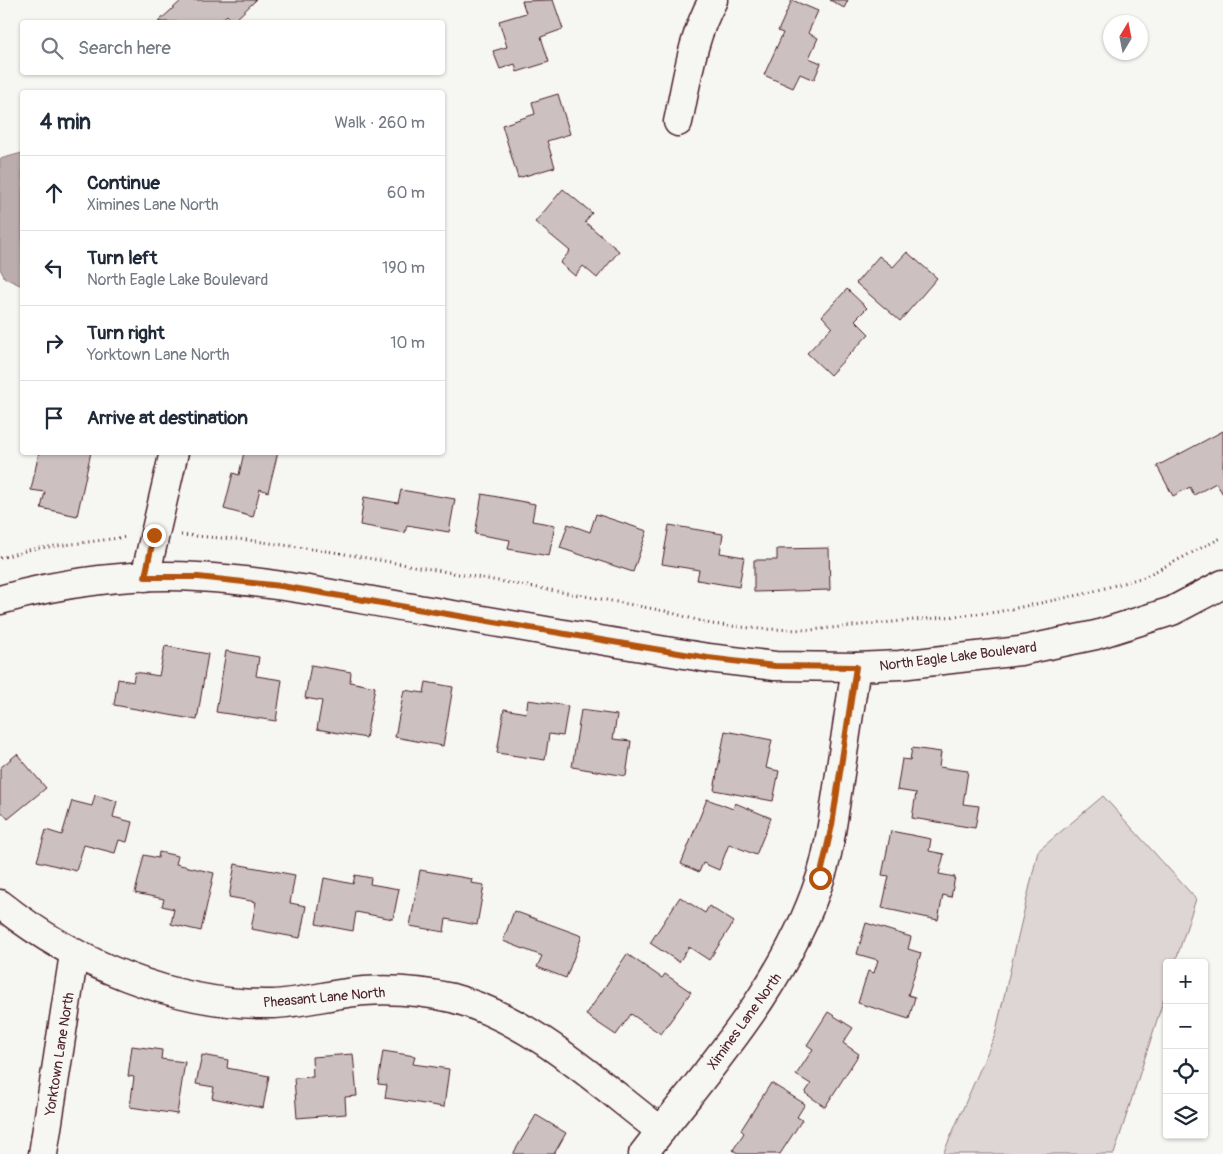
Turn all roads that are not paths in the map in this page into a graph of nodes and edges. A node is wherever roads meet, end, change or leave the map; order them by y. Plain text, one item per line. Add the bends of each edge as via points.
1 (713, 0) edge
2 (678, 122) dead end
3 (173, 455) edge
4 (145, 577) junction
5 (1223, 584) edge
6 (0, 600) edge
7 (856, 667) junction
8 (0, 904) edge
9 (74, 954) junction
10 (661, 1131) junction
11 (44, 1154) edge
12 (643, 1154) edge

1 - 2 street via 695,44
3 - 4 street
4 - 6 street, North Eagle Lake Boulevard via 28,592
4 - 7 street, North Eagle Lake Boulevard via 198,577 281,586 708,658 775,666
5 - 7 street, North Eagle Lake Boulevard via 1172,611 1096,635 1020,651
7 - 10 street, Ximines Lane North via 832,825 820,878 800,930 778,975
8 - 9 street, Pheasant Lane North
9 - 10 street, Pheasant Lane North via 135,980 207,998 272,1004 365,991 406,991 451,998 505,1019 554,1049
9 - 11 street, Yorktown Lane North
10 - 12 street, Ximines Lane North

